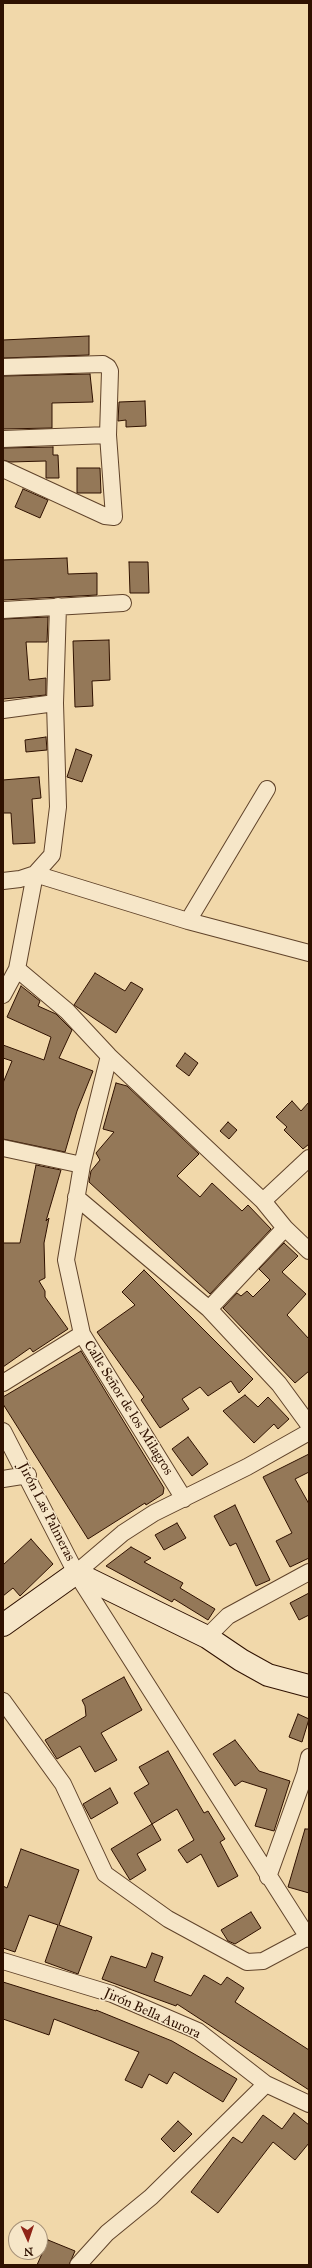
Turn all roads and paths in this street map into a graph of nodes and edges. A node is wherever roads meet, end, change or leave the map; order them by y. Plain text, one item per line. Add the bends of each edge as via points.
1 (3, 367) edge
2 (108, 435) junction
3 (3, 439) edge
4 (3, 469) edge
5 (123, 604) dead end
6 (58, 606) junction
7 (3, 610) edge
8 (55, 702) junction
9 (3, 710) edge
10 (267, 789) dead end
11 (35, 874) junction
12 (3, 881) edge
13 (188, 921) junction
14 (309, 954) edge
15 (17, 969) junction
16 (3, 995) edge
17 (109, 1056) junction
18 (3, 1148) edge
19 (309, 1158) edge
20 (82, 1166) junction
21 (76, 1197) junction
22 (263, 1201) junction
23 (285, 1228) junction
24 (309, 1251) edge
25 (209, 1309) junction
26 (82, 1334) junction
27 (3, 1383) edge
28 (309, 1425) edge
29 (3, 1431) edge
30 (309, 1432) edge
31 (28, 1475) junction
32 (3, 1479) edge
33 (184, 1499) junction
34 (309, 1572) edge
35 (76, 1573) junction
36 (3, 1625) edge
37 (208, 1637) junction
38 (309, 1686) edge
39 (3, 1701) edge
40 (309, 1757) edge
41 (268, 1877) junction
42 (309, 1938) edge
43 (3, 1961) edge
44 (266, 2084) junction
45 (309, 2104) edge
46 (78, 2265) edge

1 - 2 street via 103,364 108,367
2 - 3 street
2 - 4 street via 113,517 105,516
5 - 6 street
6 - 7 street
6 - 8 street
8 - 9 street
8 - 11 street via 58,807 56,833 52,854
10 - 13 street
11 - 12 street
11 - 13 street
11 - 15 street
13 - 14 street
15 - 16 street
15 - 17 street via 67,1011
17 - 20 street, Calle Señor de los Milagros
17 - 22 street
18 - 20 street
19 - 22 street
20 - 21 street, Calle Señor de los Milagros
21 - 25 street
21 - 26 street, Calle Señor de los Milagros via 66,1260
22 - 23 street
23 - 24 street
23 - 25 street
25 - 28 street via 279,1384
26 - 27 street
26 - 33 street, Calle Señor de los Milagros
29 - 31 street, Jirón Las Palmeras
30 - 33 street
31 - 32 street
31 - 35 street, Jirón Las Palmeras
33 - 35 street via 123,1533
34 - 37 street via 228,1616
35 - 36 main road
35 - 37 main road
35 - 41 street, Jirón Las Palmeras
37 - 38 main road via 268,1675
39 - 42 street via 63,1784 105,1874 168,1920 247,1962 263,1961
40 - 41 street
41 - 42 street, Jirón Las Palmeras
43 - 44 street, Jirón Bella Aurora via 112,1994 198,2032
44 - 45 street, Jirón Bella Aurora
44 - 46 street via 151,2197 107,2233

